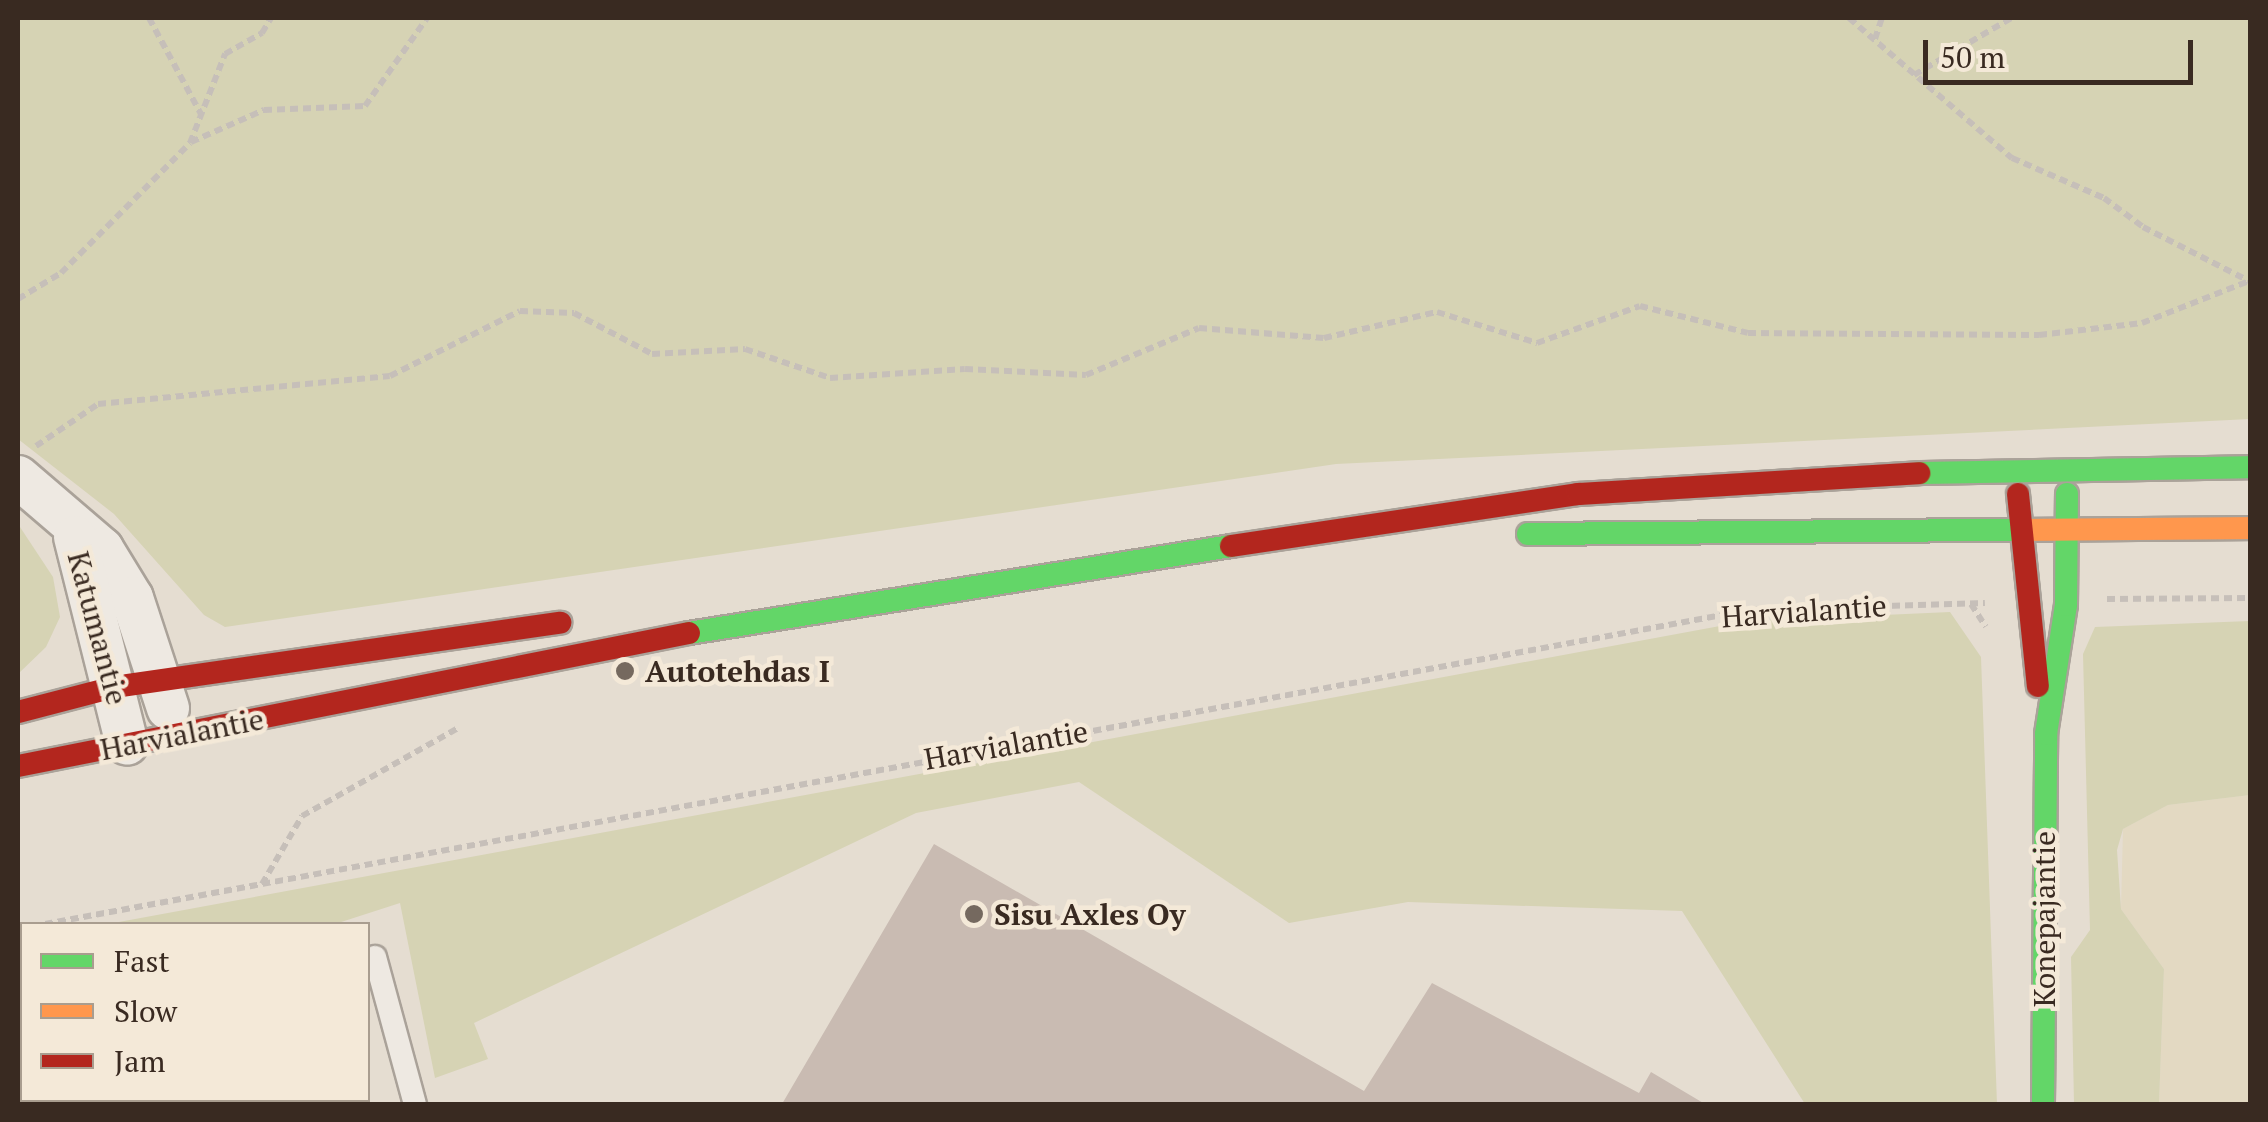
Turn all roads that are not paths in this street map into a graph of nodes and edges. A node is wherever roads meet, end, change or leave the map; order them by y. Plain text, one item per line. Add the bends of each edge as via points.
1 (2250, 467) edge
2 (2019, 472) junction
3 (2066, 472) junction
4 (18, 477) edge
5 (64, 514) junction
6 (2250, 528) edge
7 (2016, 530) junction
8 (2070, 532) junction
9 (1270, 540) junction
10 (817, 608) junction
11 (632, 616) dead end
12 (594, 618) dead end
13 (160, 682) junction
14 (114, 688) junction
15 (18, 712) edge
16 (2046, 734) junction
17 (178, 737) junction
18 (128, 744) junction
19 (18, 766) edge
20 (375, 957) dead end
21 (415, 1104) edge
22 (2043, 1104) edge

1 - 3 main road, Harvialantie
2 - 3 main road, Harvialantie
2 - 7 main road, Konepajantie
2 - 9 main road, Harvialantie via 1800,475 1578,494
3 - 8 main road, Konepajantie
4 - 5 street, Katumantie
5 - 13 street, Katumantie via 102,549 132,598
5 - 14 street, Katumantie
6 - 8 main road, Harvialantie
7 - 8 main road, Harvialantie
7 - 9 main road, Harvialantie via 1853,526
7 - 16 main road, Konepajantie
8 - 16 main road, Konepajantie
9 - 10 main road, Harvialantie
10 - 11 main road, Harvialantie
10 - 17 main road, Harvialantie
12 - 13 main road, Harvialantie
13 - 14 main road, Harvialantie
13 - 17 street, Katumantie
14 - 15 main road, Harvialantie
14 - 18 street, Katumantie
16 - 22 main road, Konepajantie
17 - 18 main road, Harvialantie
18 - 19 main road, Harvialantie
20 - 21 lane

